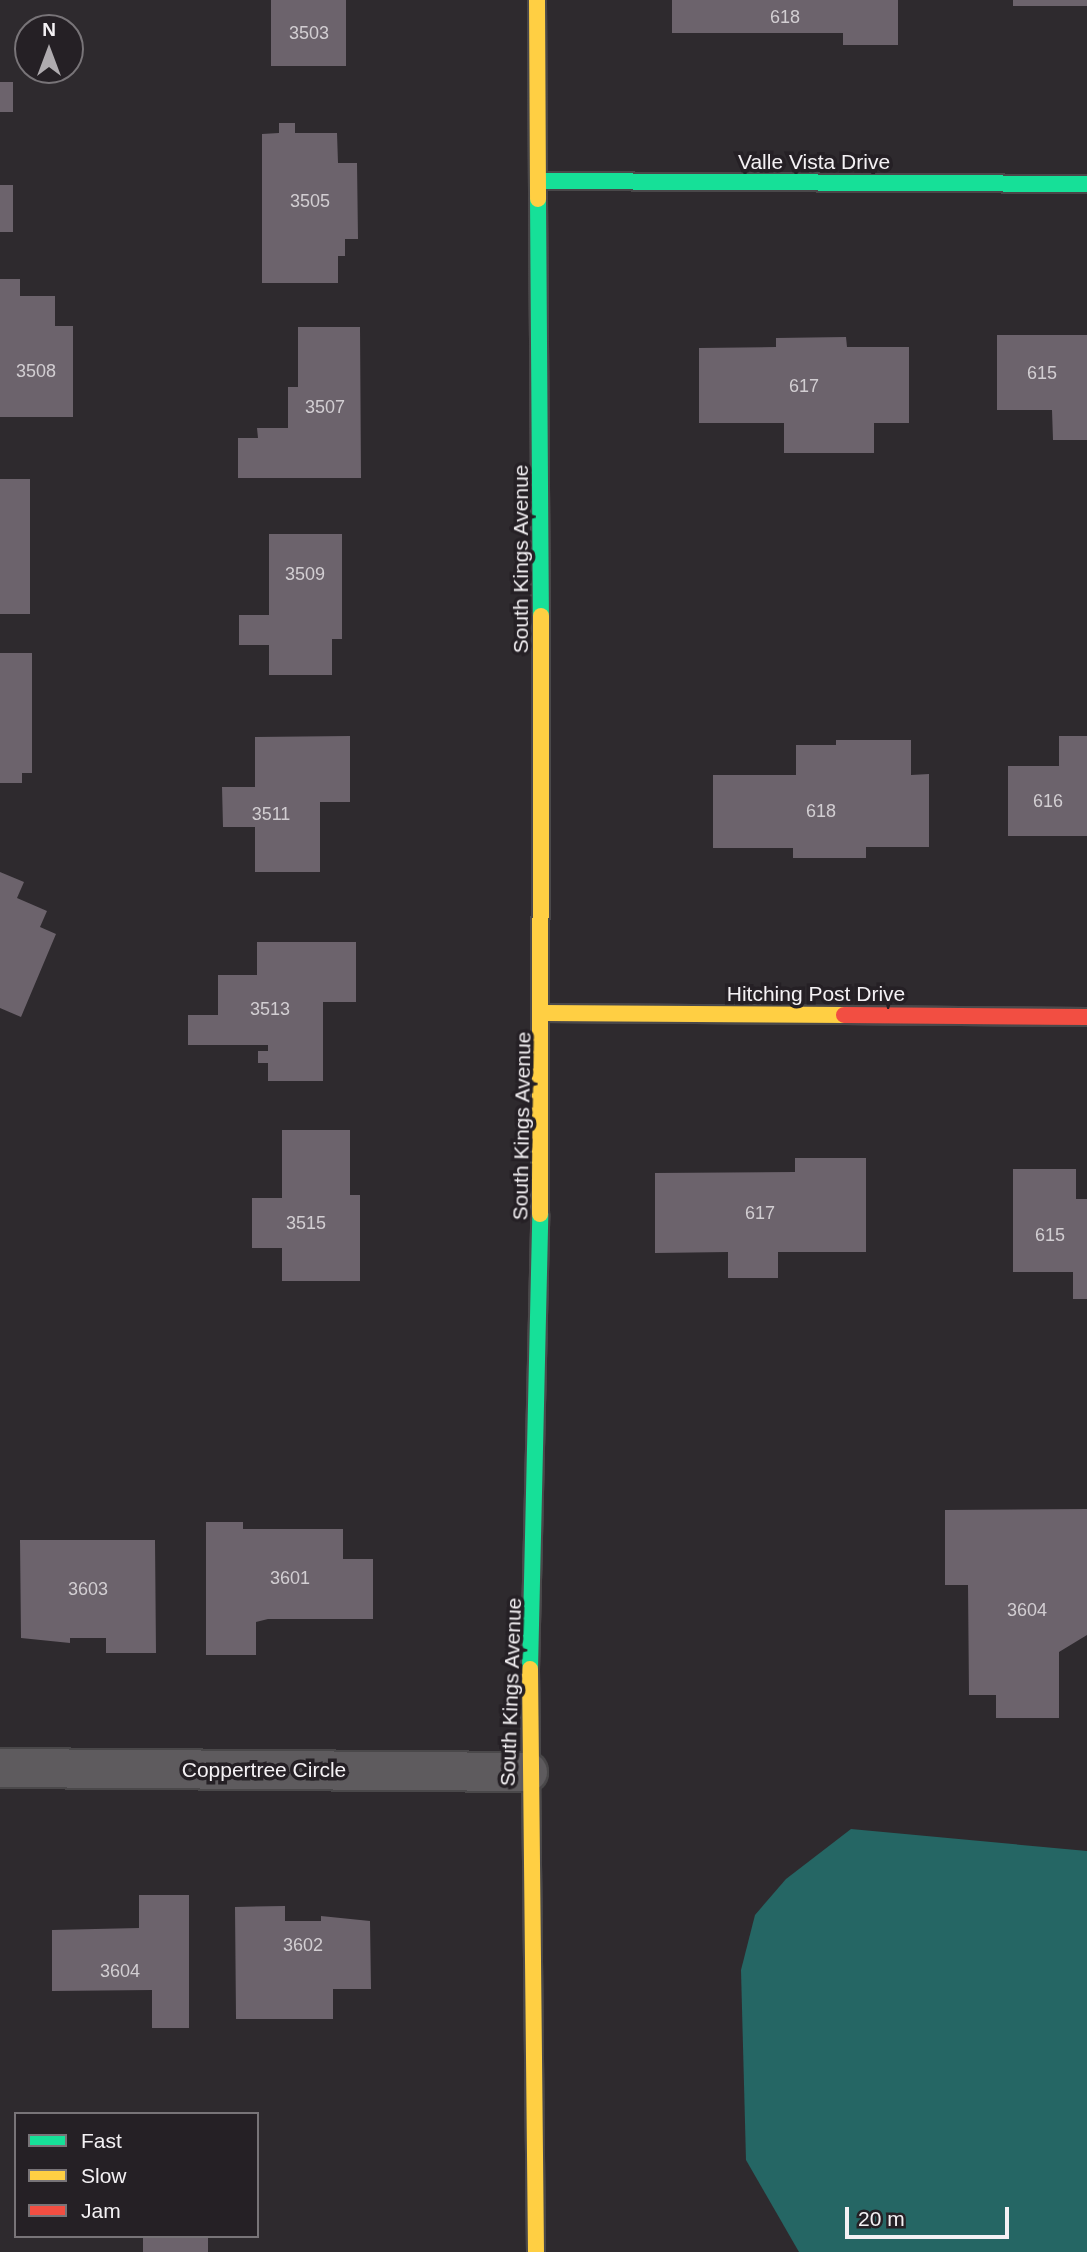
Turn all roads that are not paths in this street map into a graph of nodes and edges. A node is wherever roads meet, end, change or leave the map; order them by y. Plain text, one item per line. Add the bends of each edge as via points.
1 (537, 0) edge
2 (540, 181) junction
3 (1087, 184) edge
4 (544, 1013) junction
5 (1087, 1017) edge
6 (0, 1768) edge
7 (528, 1772) junction
8 (536, 2252) edge

1 - 2 street, South Kings Avenue
2 - 3 street, Valle Vista Drive
2 - 4 street, South Kings Avenue
4 - 5 street, Hitching Post Drive
4 - 7 street, South Kings Avenue
6 - 7 street, Coppertree Circle
7 - 8 street, South Kings Avenue

